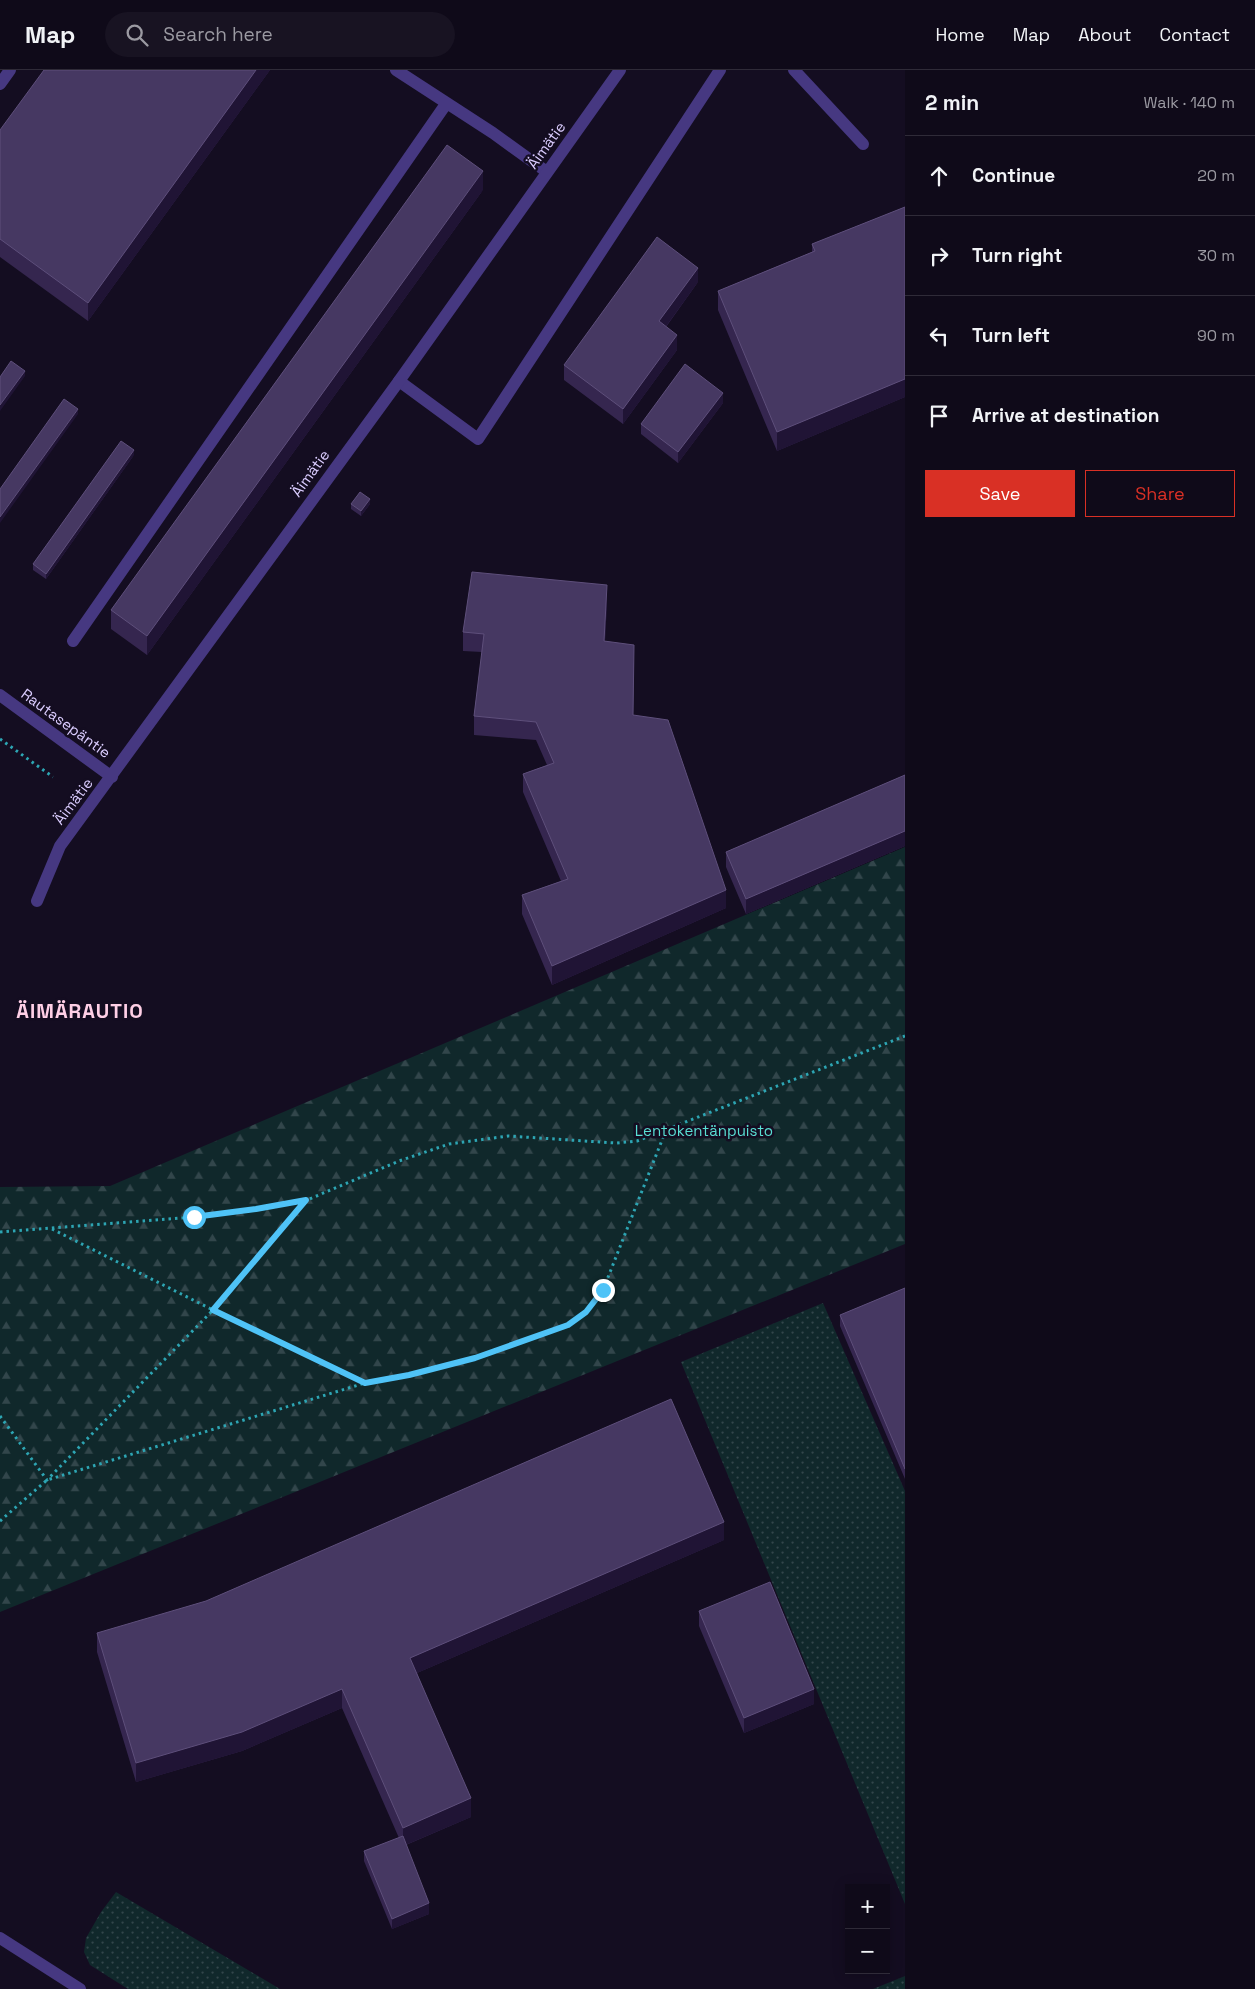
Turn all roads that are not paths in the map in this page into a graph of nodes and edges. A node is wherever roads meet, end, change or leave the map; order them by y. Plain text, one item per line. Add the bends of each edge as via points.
1 (10, 70) edge
2 (396, 70) edge
3 (620, 70) edge
4 (720, 70) edge
5 (794, 70) edge
6 (0, 84) edge
7 (446, 104) junction
8 (863, 144) dead end
9 (547, 172) junction
10 (399, 381) junction
11 (73, 641) dead end
12 (0, 695) edge
13 (112, 777) junction
14 (37, 901) dead end
15 (0, 1938) edge
16 (80, 1989) edge

1 - 6 street
2 - 7 street
3 - 9 street, Äimätie
4 - 10 street via 478,439
5 - 8 street
7 - 9 street via 493,132
7 - 11 street
9 - 10 street, Äimätie
10 - 13 street, Äimätie via 287,531
12 - 13 street, Rautasepäntie
13 - 14 street, Äimätie via 60,846
15 - 16 street

